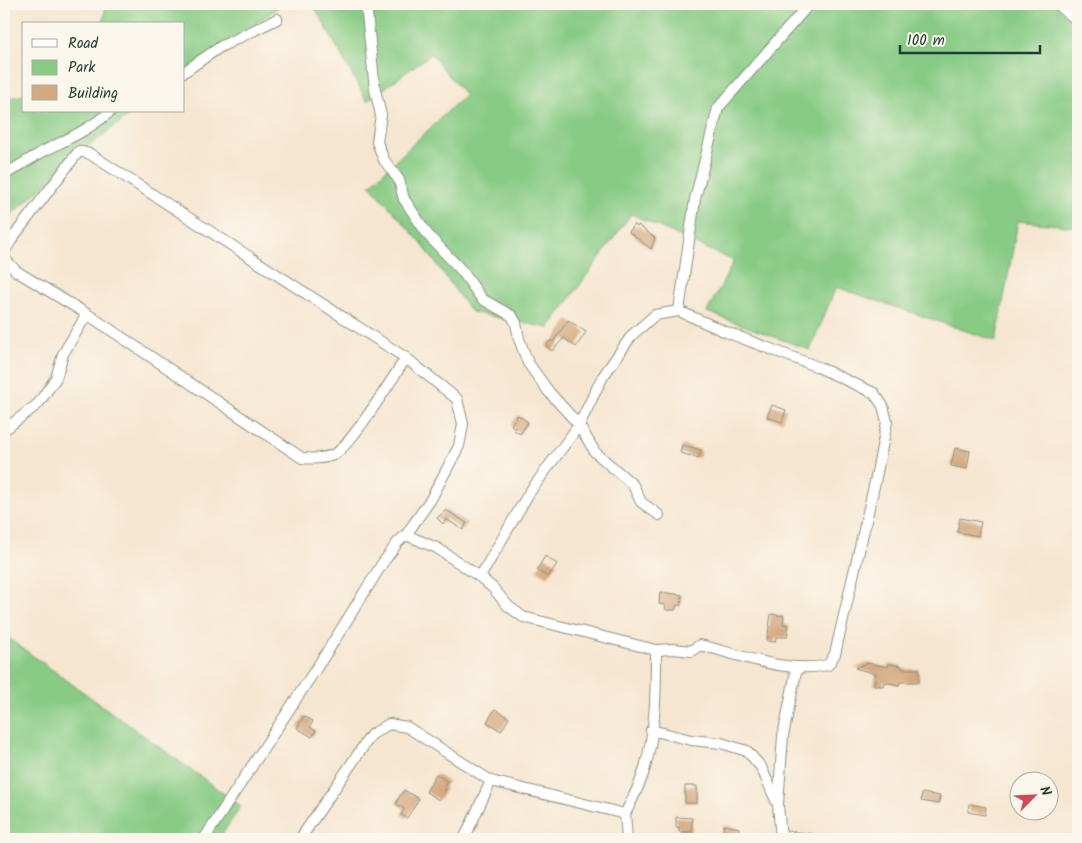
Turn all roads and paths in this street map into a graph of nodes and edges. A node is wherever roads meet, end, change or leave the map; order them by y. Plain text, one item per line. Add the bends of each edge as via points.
1 (366, 4) edge
2 (807, 4) edge
3 (1058, 4) edge
4 (277, 20) dead end
5 (1078, 21) edge
6 (185, 71) edge
7 (110, 112) edge
8 (72, 138) junction
9 (79, 151) junction
10 (4, 175) edge
11 (4, 252) edge
12 (4, 258) edge
13 (679, 311) junction
14 (87, 314) junction
15 (406, 358) junction
16 (579, 425) junction
17 (4, 430) edge
18 (658, 515) dead end
19 (406, 535) junction
20 (480, 577) junction
21 (656, 650) junction
22 (797, 667) junction
23 (651, 730) junction
24 (491, 781) junction
25 (778, 805) junction
26 (625, 814) junction
27 (781, 838) edge
28 (204, 839) edge
29 (300, 839) edge
30 (464, 839) edge
31 (627, 839) edge
32 (810, 839) edge

1 - 16 street via 375,90 381,115 377,142 384,160 428,235 462,271 482,300 512,316 528,363 548,392
2 - 13 street via 718,108 696,199
3 - 5 street
4 - 6 street via 220,47
7 - 8 street
8 - 9 street
8 - 10 street
9 - 11 street
9 - 15 street via 90,154
12 - 14 street via 16,271
13 - 16 street via 655,315 632,335 602,378
13 - 22 street via 874,393 883,406 887,422 835,654 828,665
14 - 15 street via 302,458 317,459 334,454 349,441
14 - 17 street via 63,354 56,378 38,404
15 - 19 street via 457,399 463,424 459,446 440,484
16 - 18 street via 595,452 632,485 641,502
16 - 20 street via 529,493
19 - 20 street via 437,548
19 - 28 street via 382,564
20 - 21 street via 523,617
21 - 22 street via 691,651 700,645 784,667
21 - 23 street via 656,697
22 - 25 street via 783,736
23 - 25 street via 691,740 722,743 747,752 760,767
23 - 26 street via 644,772
24 - 26 street
24 - 29 street via 407,727 389,724 371,735
24 - 30 street
25 - 27 street
26 - 31 street
27 - 32 street

